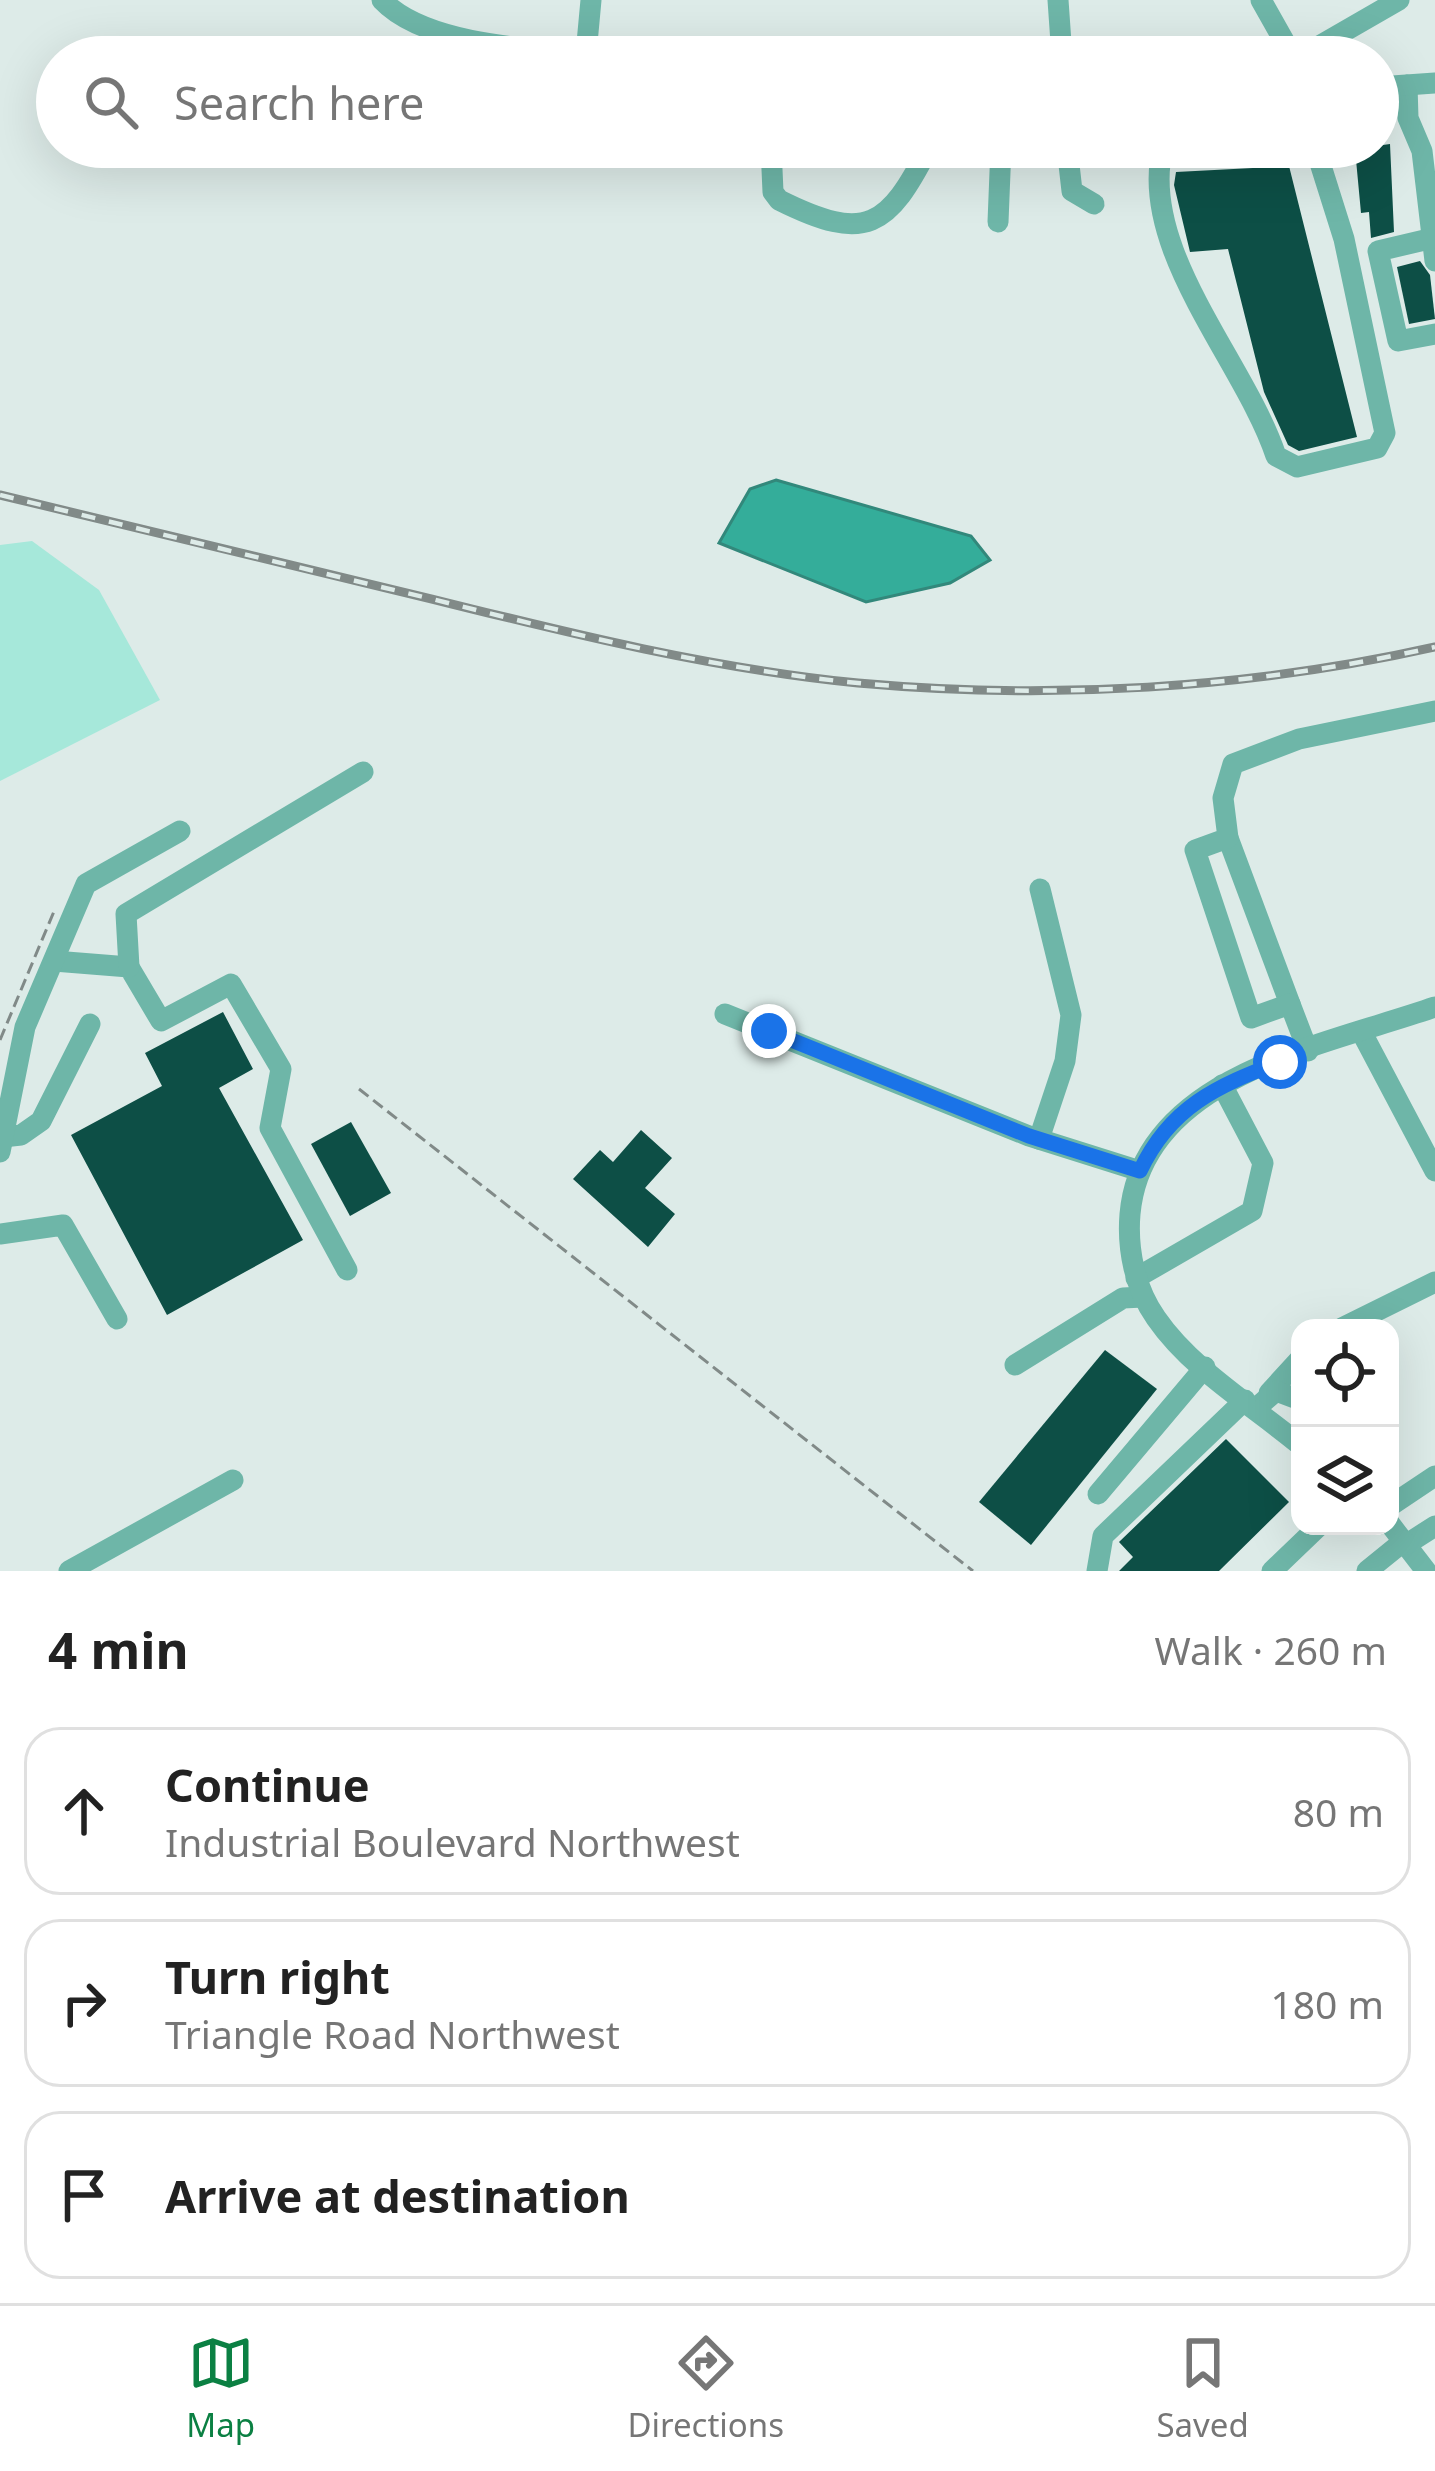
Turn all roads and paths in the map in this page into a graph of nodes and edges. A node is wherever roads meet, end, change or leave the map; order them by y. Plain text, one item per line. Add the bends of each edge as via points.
1 (591, 0) edge
2 (1058, 0) edge
3 (1261, 0) edge
4 (1399, 0) edge
5 (389, 8) edge
6 (457, 36) edge
7 (588, 36) edge
8 (1061, 36) edge
9 (1284, 36) edge
10 (1335, 36) edge
11 (1435, 83) edge
12 (1407, 85) junction
13 (1399, 86) edge
14 (772, 168) edge
15 (918, 168) edge
16 (999, 168) edge
17 (1069, 168) edge
18 (1160, 168) edge
19 (1322, 168) edge
20 (1094, 204) dead end
21 (998, 222) dead end
22 (1432, 250) edge
23 (1435, 334) edge
24 (1435, 711) edge
25 (363, 772) dead end
26 (180, 831) dead end
27 (1228, 838) junction
28 (1040, 890) dead end
29 (54, 961) junction
30 (129, 967) junction
31 (1290, 1004) junction
32 (1435, 1007) edge
33 (725, 1014) dead end
34 (90, 1024) dead end
35 (1363, 1033) junction
36 (1307, 1052) junction
37 (1222, 1085) junction
38 (359, 1089) dead end
39 (1039, 1139) junction
40 (2, 1144) edge
41 (1140, 1171) junction
42 (1435, 1171) edge
43 (0, 1234) edge
44 (347, 1270) dead end
45 (1435, 1282) edge
46 (1140, 1288) junction
47 (116, 1319) dead end
48 (1360, 1319) edge
49 (1015, 1365) dead end
50 (1205, 1367) junction
51 (1291, 1368) edge
52 (1291, 1395) edge
53 (1257, 1401) junction
54 (1291, 1435) edge
55 (1435, 1476) edge
56 (233, 1480) dead end
57 (1098, 1494) dead end
58 (1399, 1499) edge
59 (1435, 1526) edge
60 (1310, 1535) edge
61 (1400, 1536) edge
62 (69, 1571) edge
63 (974, 1571) edge
64 (1097, 1571) edge
65 (1272, 1571) edge
66 (1367, 1571) edge
67 (1426, 1571) edge

1 - 7 street
2 - 8 street
3 - 9 street
4 - 10 street
5 - 6 street
11 - 12 street
12 - 13 street
12 - 22 street
14 - 15 street via 779,200 874,223 895,210
16 - 21 street
17 - 20 street via 1072,191
18 - 19 street via 1157,196 1191,292 1263,417 1276,456 1297,467 1377,448 1385,433
22 - 23 street via 1378,251 1398,341
24 - 27 street via 1299,740 1233,764 1223,798
25 - 30 street via 126,914
26 - 29 street via 86,884
27 - 31 street
27 - 31 street via 1195,850 1251,1018
28 - 39 street via 1071,1015
29 - 30 street
29 - 40 street via 26,1027
30 - 44 street via 161,1021 232,984 281,1069 270,1128
31 - 36 street
32 - 35 street
33 - 39 street
34 - 40 street via 41,1121
35 - 36 street
35 - 42 street
36 - 37 street
37 - 41 street via 1165,1127
37 - 46 street via 1263,1163 1252,1211
38 - 63 path
39 - 41 street
41 - 46 street via 1129,1231
43 - 47 street via 63,1225
45 - 48 street
46 - 49 street
46 - 50 street via 1168,1333
50 - 53 street
50 - 57 street
51 - 53 street
52 - 53 street via 1282,1390
53 - 54 street
53 - 64 street via 1103,1536
55 - 58 street
56 - 62 street
59 - 61 street
60 - 65 street
61 - 66 street
61 - 67 street

